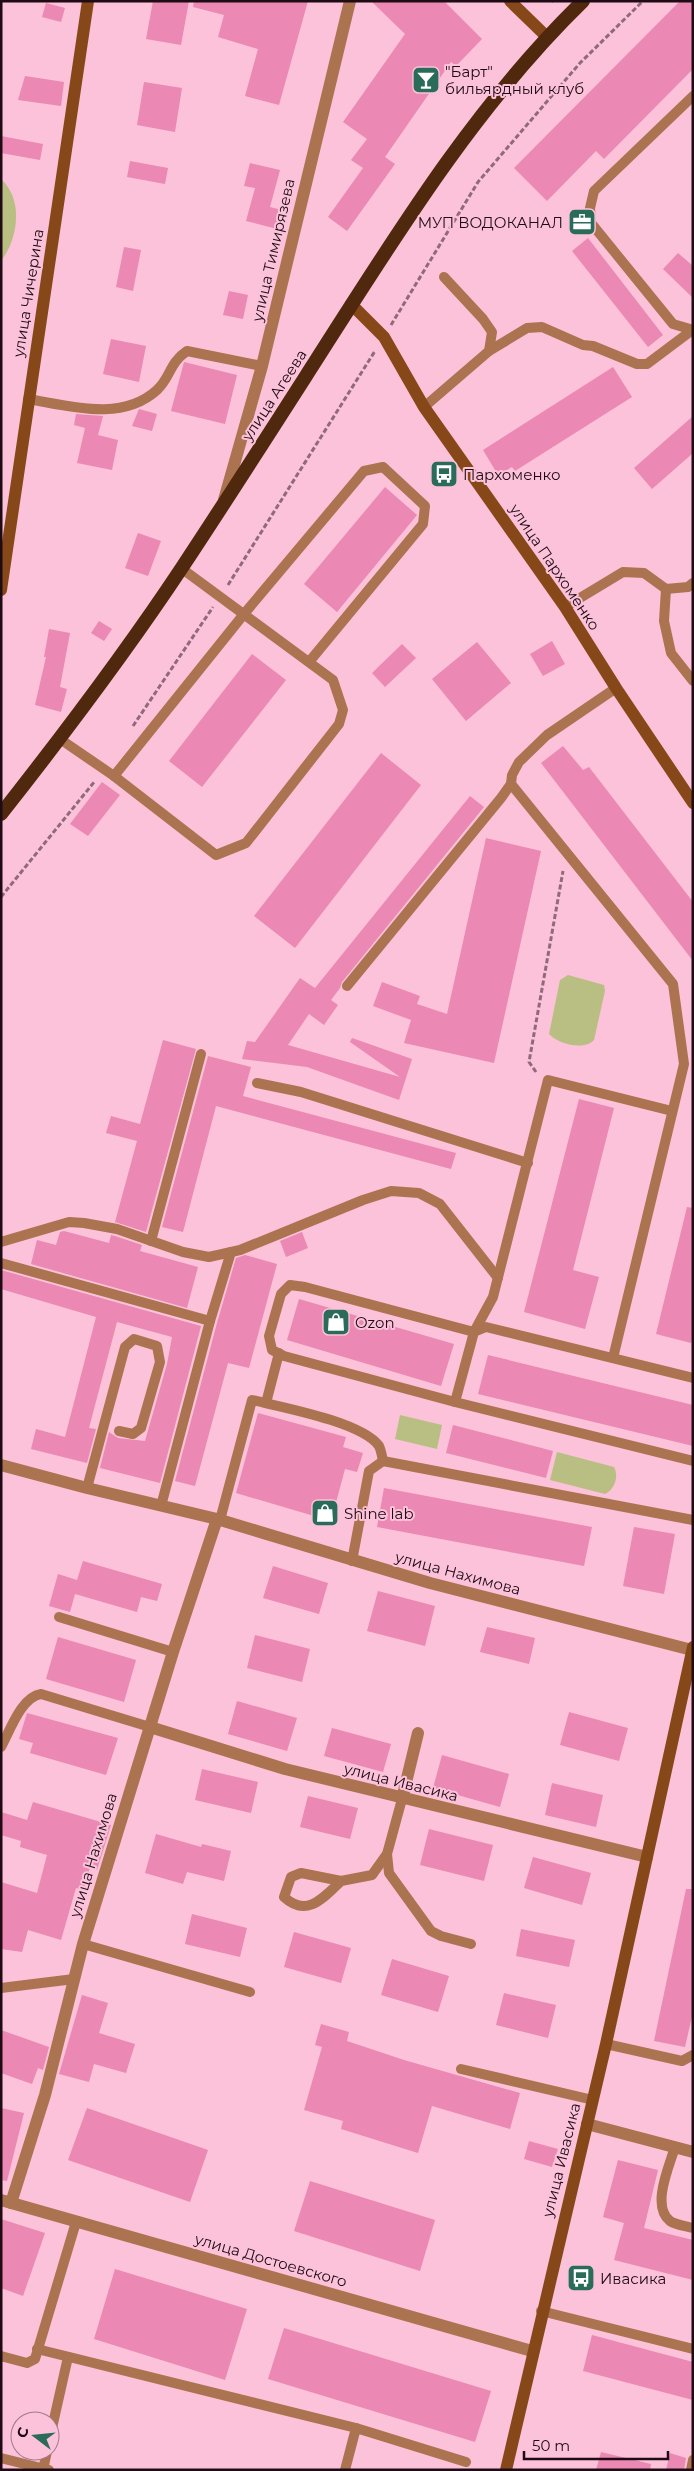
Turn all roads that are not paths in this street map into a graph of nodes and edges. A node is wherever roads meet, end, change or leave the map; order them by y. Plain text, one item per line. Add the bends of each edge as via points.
1 (88, 1) edge
2 (350, 1) edge
3 (510, 1) edge
4 (583, 1) edge
5 (547, 37) junction
6 (693, 96) edge
7 (444, 277) dead end
8 (350, 304) junction
9 (692, 330) edge
10 (489, 351) junction
11 (262, 366) junction
12 (28, 399) junction
13 (424, 407) junction
14 (223, 504) junction
15 (182, 568) junction
16 (693, 584) edge
17 (666, 589) junction
18 (1, 590) edge
19 (565, 607) junction
20 (244, 614) junction
21 (309, 662) junction
22 (693, 681) edge
23 (616, 688) junction
24 (60, 739) junction
25 (114, 776) junction
26 (511, 784) junction
27 (693, 803) edge
28 (1, 814) edge
29 (347, 986) dead end
30 (201, 1054) dead end
31 (258, 1084) dead end
32 (672, 1111) junction
33 (528, 1163) junction
34 (151, 1241) junction
35 (1, 1242) edge
36 (231, 1252) junction
37 (1, 1263) edge
38 (498, 1278) junction
39 (210, 1321) junction
40 (474, 1332) junction
41 (279, 1353) junction
42 (613, 1358) junction
43 (693, 1378) edge
44 (455, 1402) junction
45 (266, 1403) junction
46 (119, 1431) dead end
47 (383, 1461) junction
48 (693, 1461) edge
49 (1, 1465) edge
50 (87, 1488) junction
51 (161, 1506) junction
52 (218, 1520) junction
53 (693, 1520) edge
54 (352, 1561) junction
55 (59, 1617) dead end
56 (692, 1649) edge
57 (173, 1652) junction
58 (150, 1727) junction
59 (418, 1733) dead end
60 (1, 1747) edge
61 (402, 1800) junction
62 (387, 1854) junction
63 (647, 1857) junction
64 (341, 1882) junction
65 (83, 1944) junction
66 (471, 1944) dead end
67 (74, 1979) junction
68 (1, 1988) edge
69 (250, 1992) dead end
70 (606, 2044) junction
71 (693, 2055) edge
72 (461, 2069) dead end
73 (592, 2100) junction
74 (587, 2124) junction
75 (675, 2147) junction
76 (693, 2152) edge
77 (6, 2202) edge
78 (76, 2222) junction
79 (693, 2228) edge
80 (542, 2311) junction
81 (37, 2349) junction
82 (693, 2349) edge
83 (532, 2351) junction
84 (1, 2356) edge
85 (68, 2356) junction
86 (56, 2411) edge
87 (356, 2428) junction
88 (1, 2458) edge
89 (693, 2460) edge
90 (466, 2462) dead end
91 (45, 2469) edge
92 (345, 2470) edge
93 (506, 2470) edge
94 (690, 2470) edge

1 - 12 main road, улица Чичерина
2 - 11 street, улица Тимирязева
3 - 5 main road
4 - 5 highway, улица Агеева
5 - 8 highway, улица Агеева via 453,151
6 - 9 lane via 594,191 590,208 591,223 673,324
7 - 10 lane via 488,325 492,332
8 - 13 main road, улица Пархоменко via 384,337
8 - 14 highway, улица Агеева
9 - 10 lane via 647,364 637,364 583,345 542,327 527,328
10 - 13 lane
11 - 12 lane via 187,351 177,358 158,389 141,402 129,406 101,410
11 - 14 street, улица Тимирязева
12 - 18 main road, улица Чичерина
13 - 19 main road, улица Пархоменко
14 - 15 highway, улица Агеева
15 - 20 lane
15 - 24 highway, улица Агеева
16 - 17 lane
17 - 19 lane via 644,572 623,572
17 - 22 lane via 664,621 672,652
19 - 23 main road, улица Пархоменко
20 - 21 lane
20 - 21 lane via 364,470 383,467 425,506 422,524
20 - 25 lane
21 - 25 lane via 333,680 343,710 339,724 246,844 216,855
23 - 26 lane via 547,735 519,762
23 - 27 main road, улица Пархоменко
24 - 25 lane
24 - 28 highway, улица Агеева
26 - 29 lane
26 - 32 lane via 673,984 684,1064
30 - 34 lane
31 - 33 lane via 302,1092
32 - 33 lane via 548,1080
32 - 42 lane
33 - 38 lane
34 - 35 lane via 100,1225 69,1222
34 - 36 lane via 209,1257
36 - 38 lane via 390,1191 419,1193 440,1204
36 - 39 lane
37 - 39 lane
38 - 40 lane via 493,1297
39 - 51 lane
40 - 41 lane via 305,1287 290,1286 281,1294 269,1336 272,1350
40 - 42 lane via 486,1326
40 - 44 lane
41 - 44 lane
41 - 45 lane
42 - 43 lane
44 - 48 lane
45 - 47 lane via 362,1431 379,1446
45 - 52 lane via 252,1400
46 - 50 lane via 133,1434 141,1428 160,1362 157,1346 134,1340 126,1347
47 - 53 lane
47 - 54 lane via 369,1471
49 - 50 street, улица Нахимова
50 - 51 street, улица Нахимова
51 - 52 street, улица Нахимова
52 - 54 street, улица Нахимова
52 - 57 street, улица Нахимова
54 - 56 street, улица Нахимова
55 - 57 lane
56 - 63 main road, улица Ивасика
57 - 58 street, улица Нахимова
58 - 60 lane via 41,1694 27,1702
58 - 61 street, улица Ивасика via 284,1769
58 - 65 street, улица Нахимова
59 - 61 street
61 - 62 lane
61 - 63 street, улица Ивасика
62 - 64 lane via 372,1875
62 - 66 lane via 389,1874 431,1930
63 - 70 main road, улица Ивасика
64 - 64 lane via 301,1873 291,1877 284,1897 301,1907 316,1904
65 - 67 street, улица Нахимова
65 - 69 lane
67 - 68 lane
67 - 77 street, улица Нахимова via 45,2095
70 - 71 lane via 682,2061
70 - 73 main road, улица Ивасика
72 - 73 lane
73 - 74 main road, улица Ивасика
74 - 75 street
74 - 80 main road, улица Ивасика
75 - 76 street
75 - 79 lane via 661,2199 663,2214 672,2223
77 - 78 street, улица Достоевского
78 - 81 lane
78 - 83 street, улица Достоевского
80 - 82 lane
80 - 83 main road, улица Ивасика
81 - 84 lane via 35,2359 27,2363
81 - 85 lane
83 - 93 main road, улица Ивасика
85 - 86 lane
85 - 87 lane
87 - 90 lane
87 - 92 lane
88 - 91 lane
89 - 94 lane

